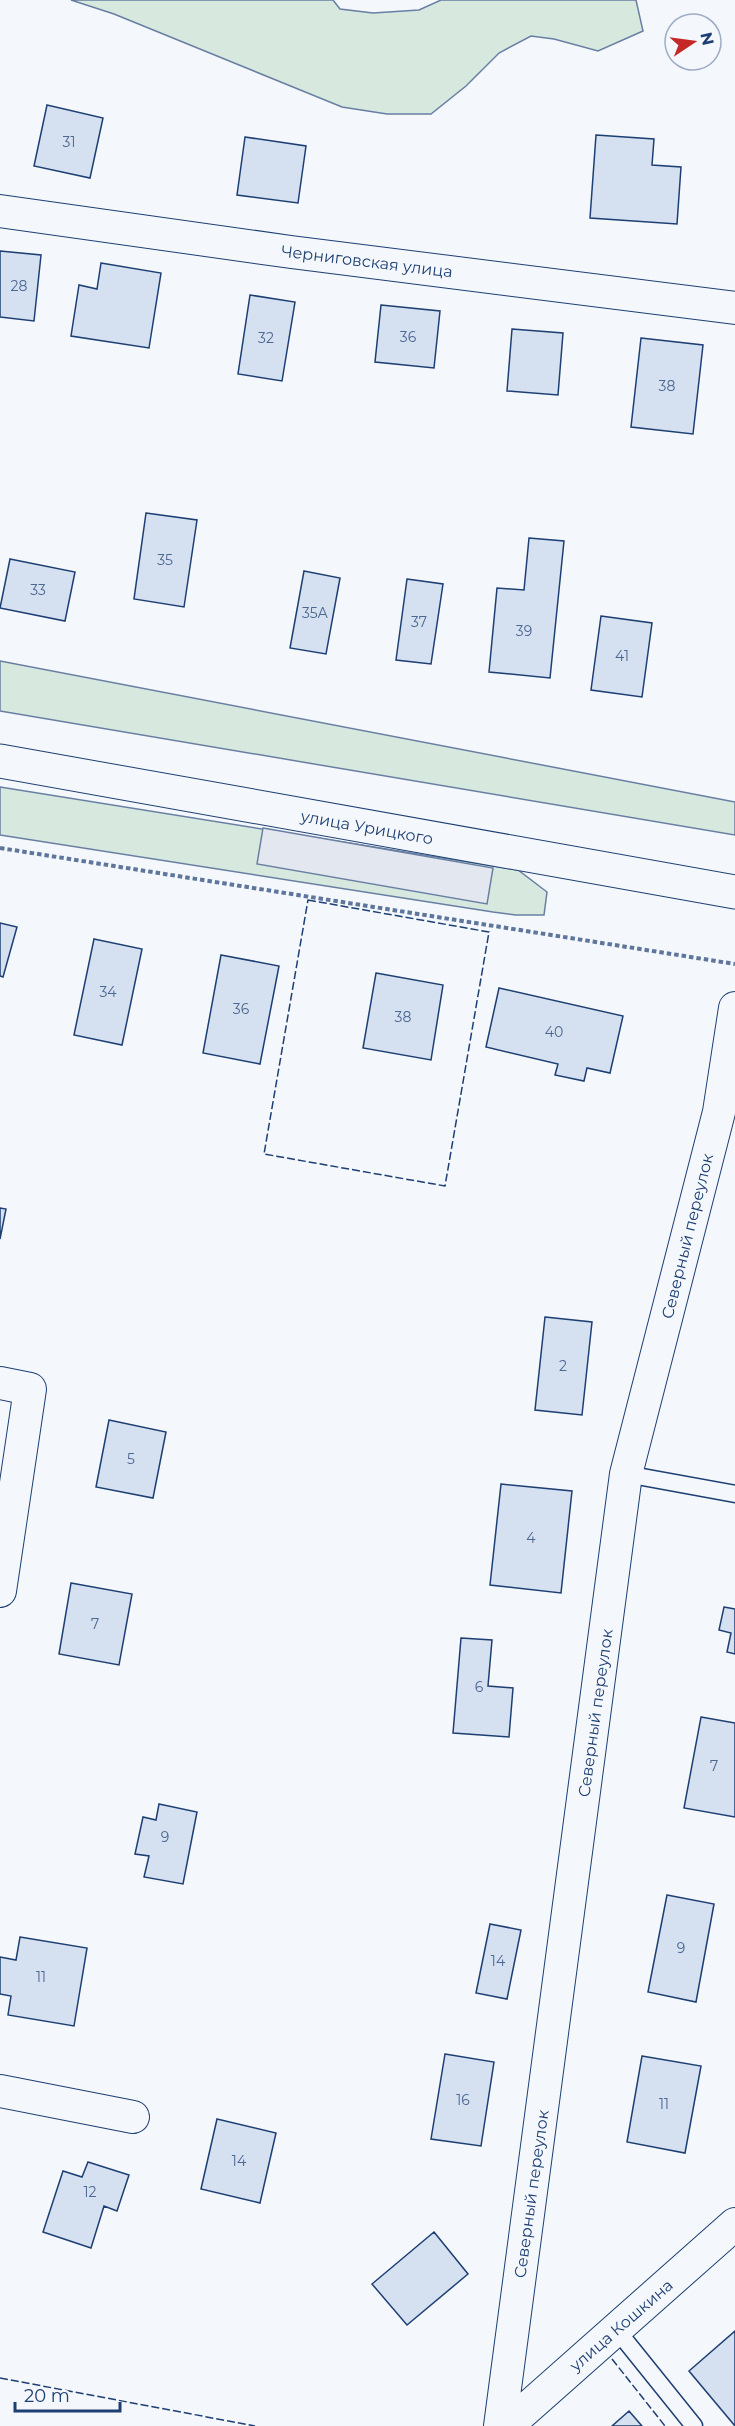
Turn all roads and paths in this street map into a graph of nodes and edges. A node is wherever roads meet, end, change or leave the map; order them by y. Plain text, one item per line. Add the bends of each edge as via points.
1 (0, 211) edge
2 (735, 308) edge
3 (0, 761) edge
4 (0, 848) edge
5 (735, 892) edge
6 (735, 964) edge
7 (735, 1008) edge
8 (0, 1383) edge
9 (626, 1474) junction
10 (735, 1494) edge
11 (0, 1591) edge
12 (0, 2091) edge
13 (133, 2117) dead end
14 (735, 2224) edge
15 (616, 2329) junction
16 (500, 2426) edge
17 (507, 2426) edge
18 (694, 2426) edge

1 - 2 street, Черниговская улица
3 - 5 main road, улица Урицкого
4 - 6 path
7 - 9 street, Северный переулок via 719,1112
8 - 11 street via 30,1389
9 - 10 lane
9 - 16 street, Северный переулок
12 - 13 street
14 - 15 street, улица Кошкина
15 - 17 street, улица Кошкина
15 - 18 lane

